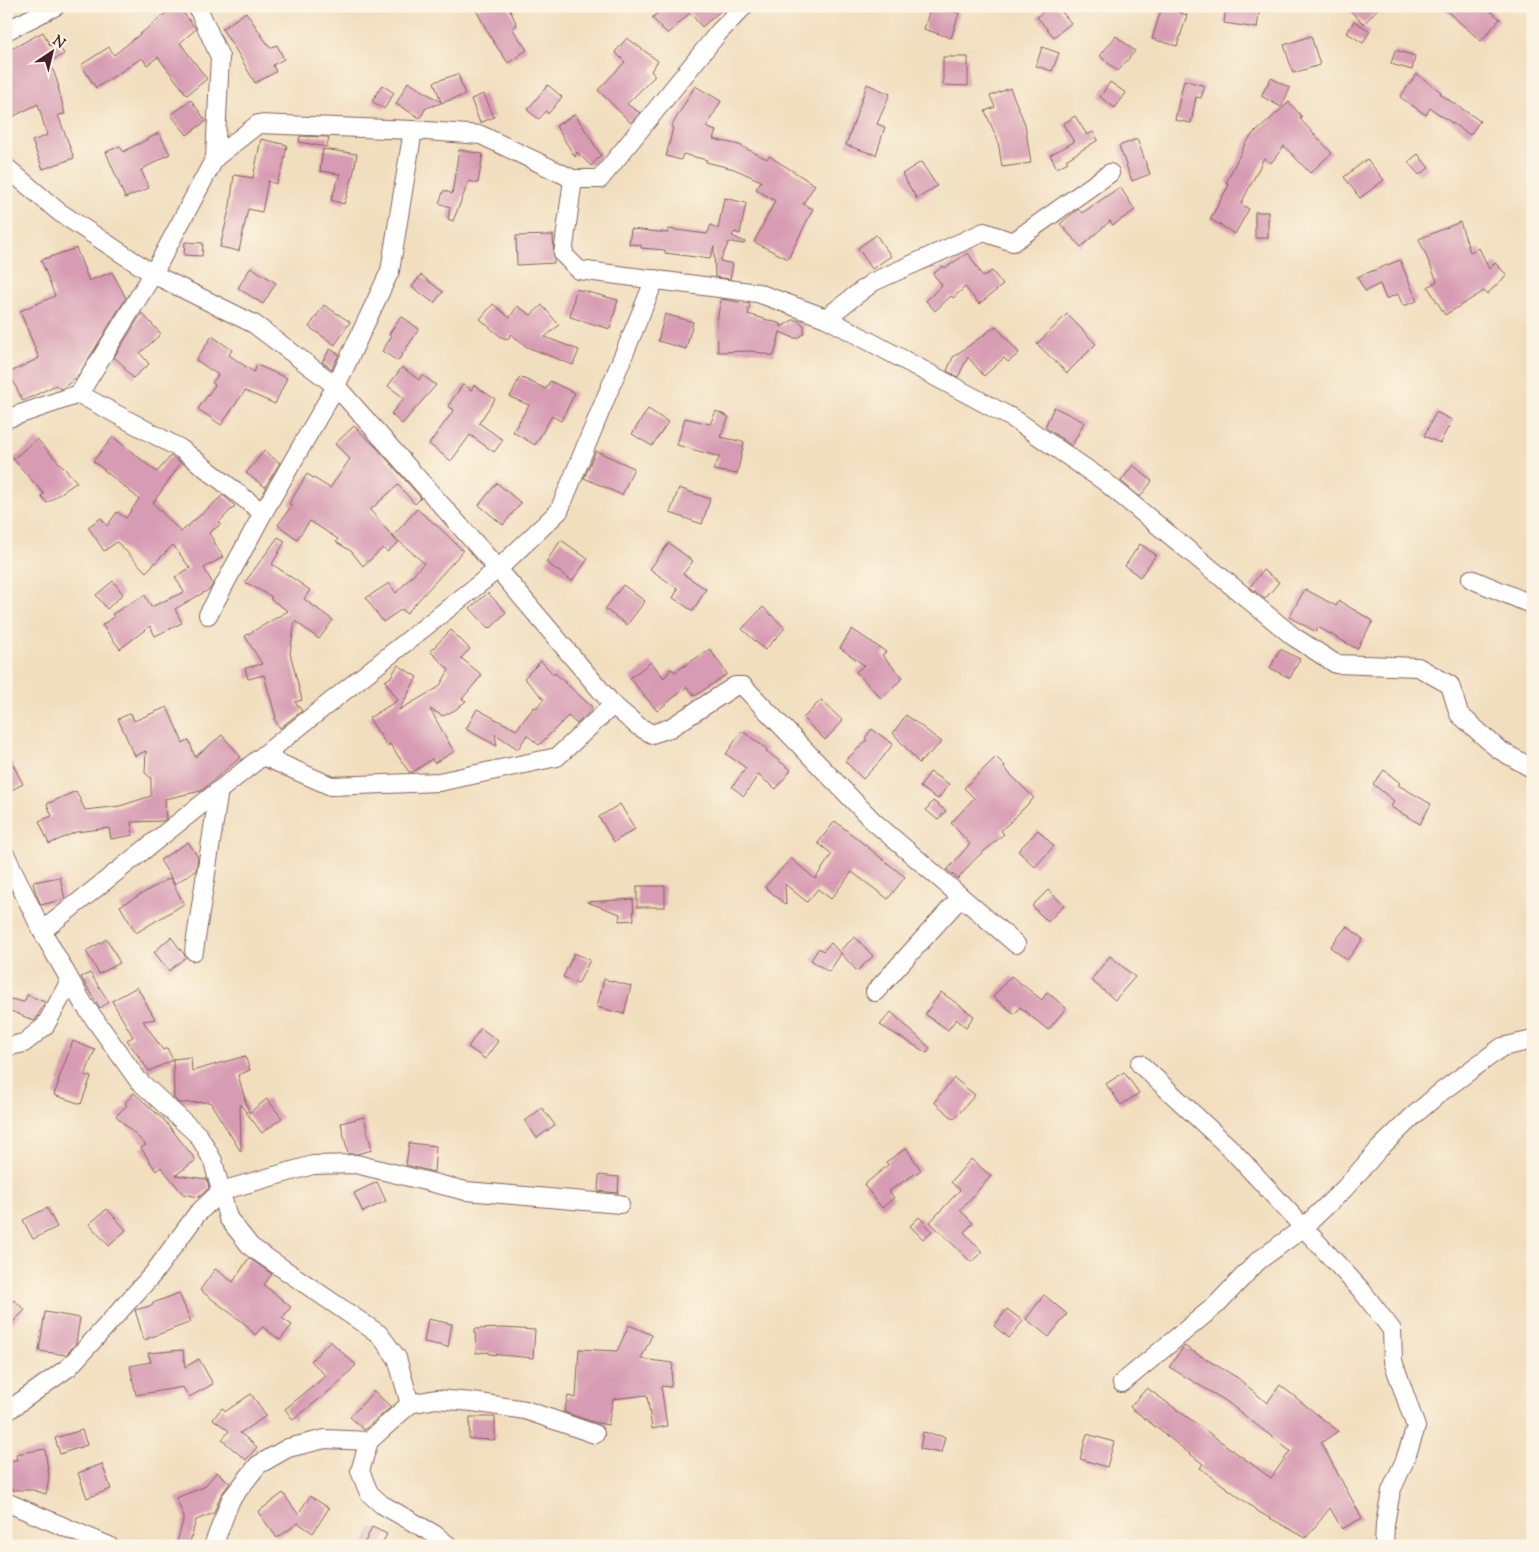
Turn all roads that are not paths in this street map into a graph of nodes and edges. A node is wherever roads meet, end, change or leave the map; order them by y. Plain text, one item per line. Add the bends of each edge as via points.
1 (56, 6) edge
2 (197, 6) edge
3 (744, 6) edge
4 (6, 30) edge
5 (413, 130) junction
6 (215, 158) junction
7 (6, 166) edge
8 (1110, 173) dead end
9 (573, 178) junction
10 (153, 274) junction
11 (655, 279) junction
12 (826, 318) junction
13 (336, 386) junction
14 (79, 394) junction
15 (6, 420) edge
16 (263, 513) junction
17 (498, 569) junction
18 (1470, 579) dead end
19 (1533, 605) edge
20 (208, 615) dead end
21 (614, 705) junction
22 (263, 756) junction
23 (1533, 769) edge
24 (219, 790) junction
25 (6, 856) edge
26 (961, 897) junction
27 (42, 931) junction
28 (1016, 944) dead end
29 (194, 951) dead end
30 (70, 981) junction
31 (876, 992) dead end
32 (1533, 1040) edge
33 (6, 1047) edge
34 (1140, 1064) dead end
35 (221, 1191) junction
36 (620, 1204) dead end
37 (1303, 1228) junction
38 (1122, 1383) dead end
39 (410, 1404) junction
40 (6, 1412) edge
41 (595, 1434) dead end
42 (369, 1441) junction
43 (6, 1502) edge
44 (109, 1546) edge
45 (213, 1546) edge
46 (450, 1546) edge
47 (1384, 1546) edge

1 - 4 street
2 - 6 street via 220,57
3 - 9 street via 719,32 600,179
5 - 6 street via 258,124
5 - 9 street via 481,135
5 - 13 street via 390,271
6 - 10 street
7 - 10 street via 59,212
8 - 12 street via 1013,242 984,232 873,282
9 - 11 street via 563,254 579,270
10 - 13 street via 254,324
10 - 14 street
11 - 12 street via 758,293
11 - 17 street via 559,511
12 - 23 street via 1021,424 1104,481 1294,637 1336,664 1418,667 1450,685 1460,714 1498,750
13 - 16 street
13 - 17 street
14 - 15 street
14 - 16 street via 181,449
16 - 20 street
17 - 21 street
17 - 22 street
18 - 19 street
21 - 22 street via 557,756 439,782 332,786
21 - 26 street via 652,734 670,728 735,686 743,686 873,821
22 - 24 street
24 - 27 street
24 - 29 street
25 - 27 street
26 - 28 street
26 - 31 street
27 - 30 street
30 - 33 street via 45,1026 24,1043
30 - 35 street via 138,1080 199,1136 214,1161
32 - 37 street via 1502,1047 1441,1092 1406,1122
34 - 37 street via 1232,1150
35 - 36 street via 313,1165 356,1164 466,1191
35 - 39 street via 228,1218 251,1247 379,1334 396,1358
35 - 40 street via 197,1214 153,1274 69,1367
37 - 38 street via 1258,1262 1216,1305
37 - 47 street via 1362,1291 1392,1330 1393,1361 1416,1428 1391,1491
39 - 41 street via 436,1399 490,1404 525,1410
39 - 42 street
42 - 45 street via 325,1439 288,1448 258,1465 230,1499
42 - 46 street via 360,1471 369,1493 381,1504
43 - 44 street

